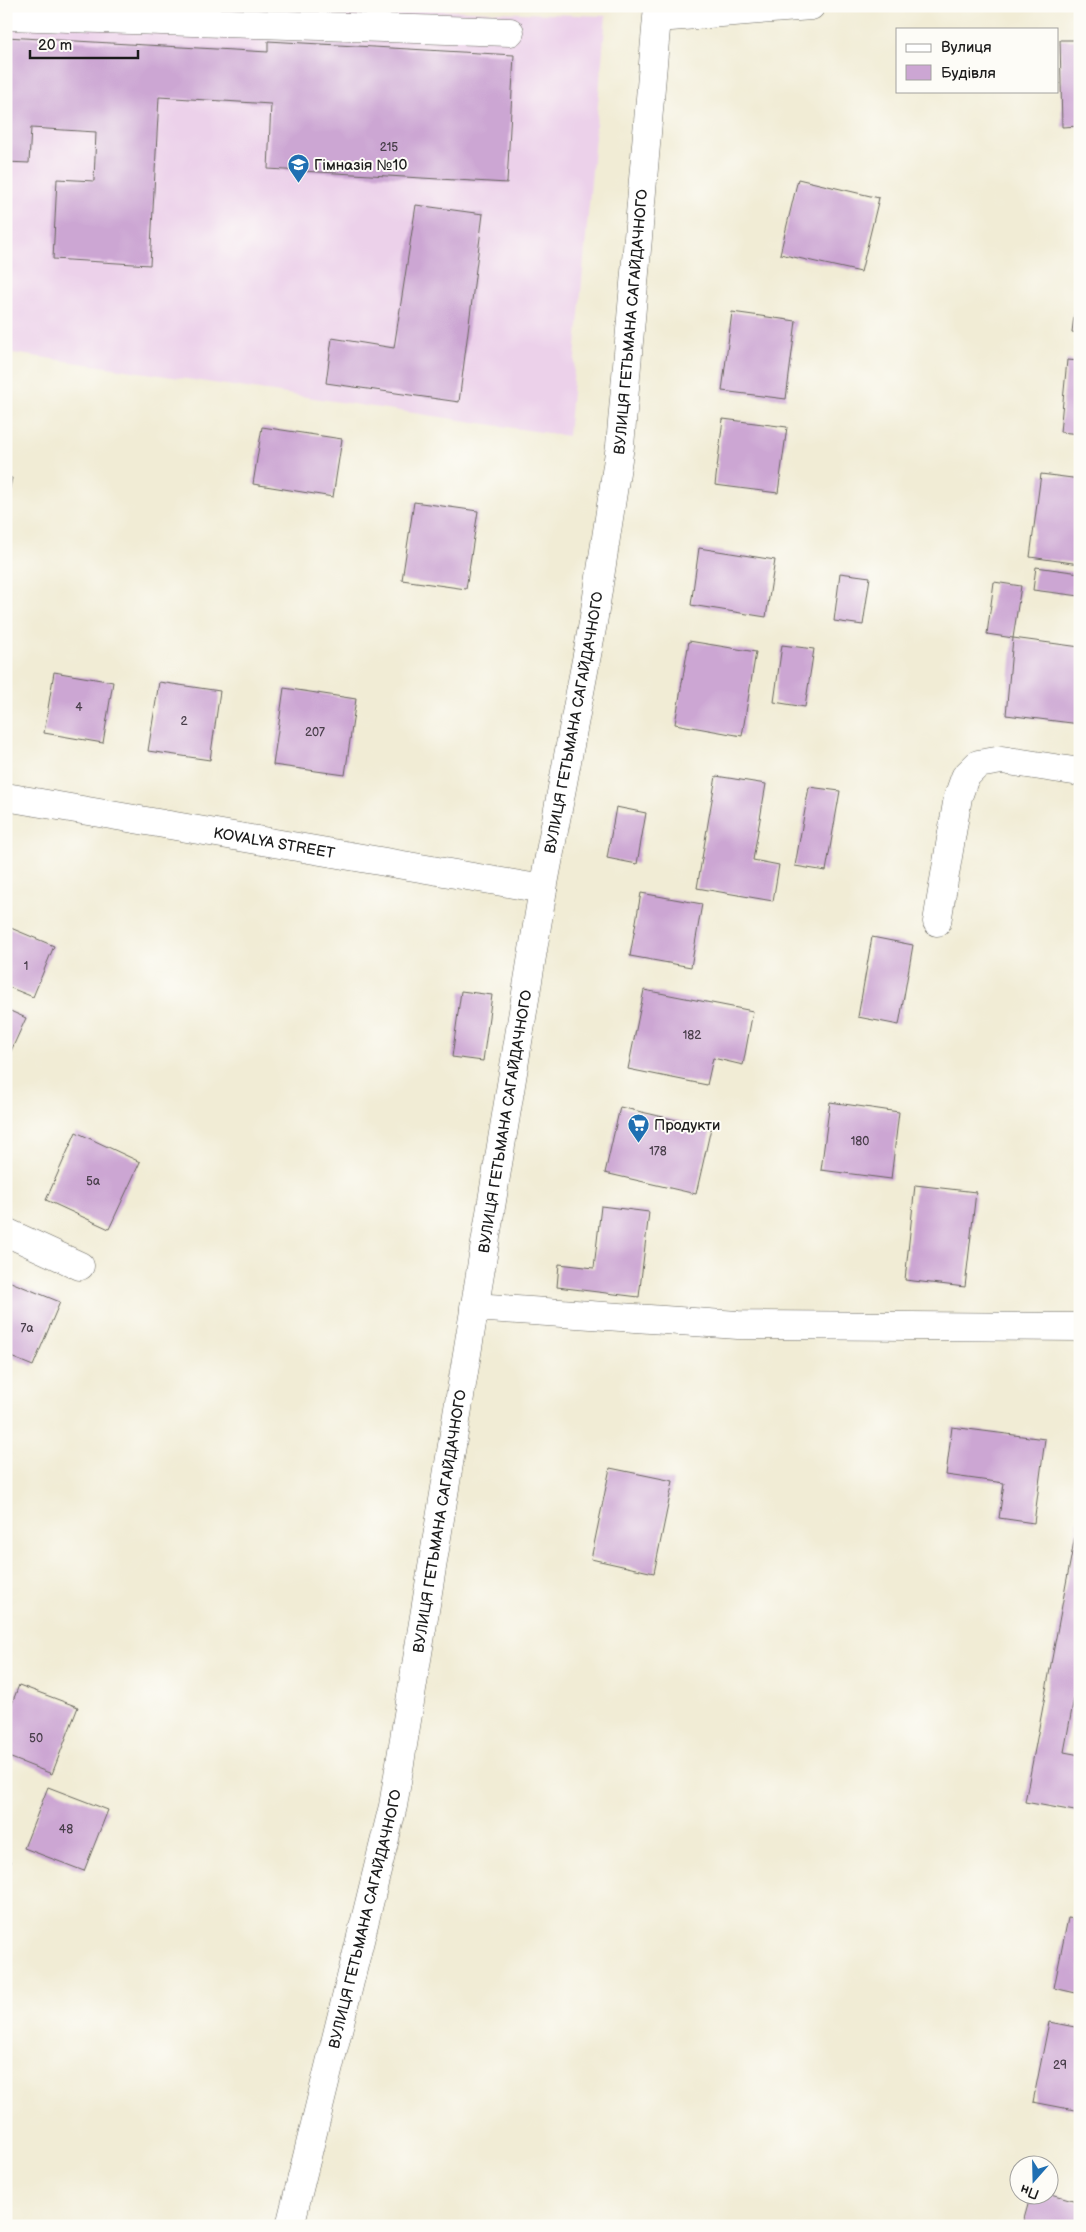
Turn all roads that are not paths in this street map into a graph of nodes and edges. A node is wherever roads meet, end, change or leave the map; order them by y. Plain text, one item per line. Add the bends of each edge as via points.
1 (812, 6) edge
2 (658, 12) edge
3 (6, 16) edge
4 (510, 32) dead end
5 (1080, 772) edge
6 (6, 797) edge
7 (543, 889) junction
8 (937, 922) dead end
9 (6, 1232) edge
10 (80, 1266) dead end
11 (474, 1307) junction
12 (1080, 1327) edge
13 (290, 2226) edge

1 - 2 main road
2 - 7 main road, ВУЛИЦЯ ГЕТЬМАНА САГАЙДАЧНОГО via 620,446 593,624
3 - 4 main road
5 - 8 main road via 1002,760 978,764 965,777 958,797
6 - 7 main road, KOVALYA STREET
7 - 11 main road, ВУЛИЦЯ ГЕТЬМАНА САГАЙДАЧНОГО
9 - 10 main road
11 - 12 main road via 738,1325
11 - 13 main road, ВУЛИЦЯ ГЕТЬМАНА САГАЙДАЧНОГО via 393,1806

